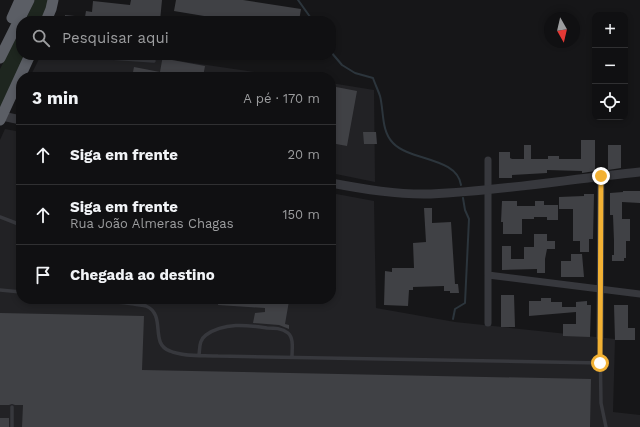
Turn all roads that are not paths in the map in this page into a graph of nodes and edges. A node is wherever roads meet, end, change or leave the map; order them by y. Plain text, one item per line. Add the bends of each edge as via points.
1 (20, 0) edge
2 (29, 0) edge
3 (53, 3) edge
4 (21, 16) edge
5 (48, 16) edge
6 (16, 26) edge
7 (0, 43) edge
8 (0, 58) edge
9 (28, 60) edge
10 (139, 60) edge
11 (154, 61) dead end
12 (22, 72) edge
13 (16, 85) edge
14 (1, 118) edge
15 (16, 120) edge
16 (488, 160) dead end
17 (640, 172) edge
18 (601, 176) junction
19 (336, 184) edge
20 (487, 189) junction
21 (0, 217) edge
22 (16, 223) edge
23 (488, 275) junction
24 (0, 290) edge
25 (600, 290) junction
26 (16, 292) edge
27 (640, 294) edge
28 (130, 304) edge
29 (488, 323) dead end
30 (600, 337) joint
31 (199, 355) junction
32 (292, 357) junction
33 (600, 363) junction
34 (12, 407) dead end
35 (12, 427) edge
36 (606, 427) edge

1 - 7 highway
2 - 4 highway
3 - 5 highway
6 - 8 highway
9 - 12 highway
10 - 11 lane
13 - 14 highway
14 - 15 street
16 - 20 street
17 - 18 street
18 - 20 street
18 - 25 street
19 - 20 street via 393,192 430,194
20 - 23 street
21 - 22 lane
23 - 25 street
23 - 29 street
24 - 26 lane
25 - 27 street
25 - 30 street
28 - 31 lane via 146,306 154,312 158,321 161,345 169,351
30 - 33 lane
31 - 32 lane
31 - 32 lane via 200,342 205,335 241,324 280,329 288,333 292,340
32 - 33 lane
33 - 36 lane via 601,403
34 - 35 lane

